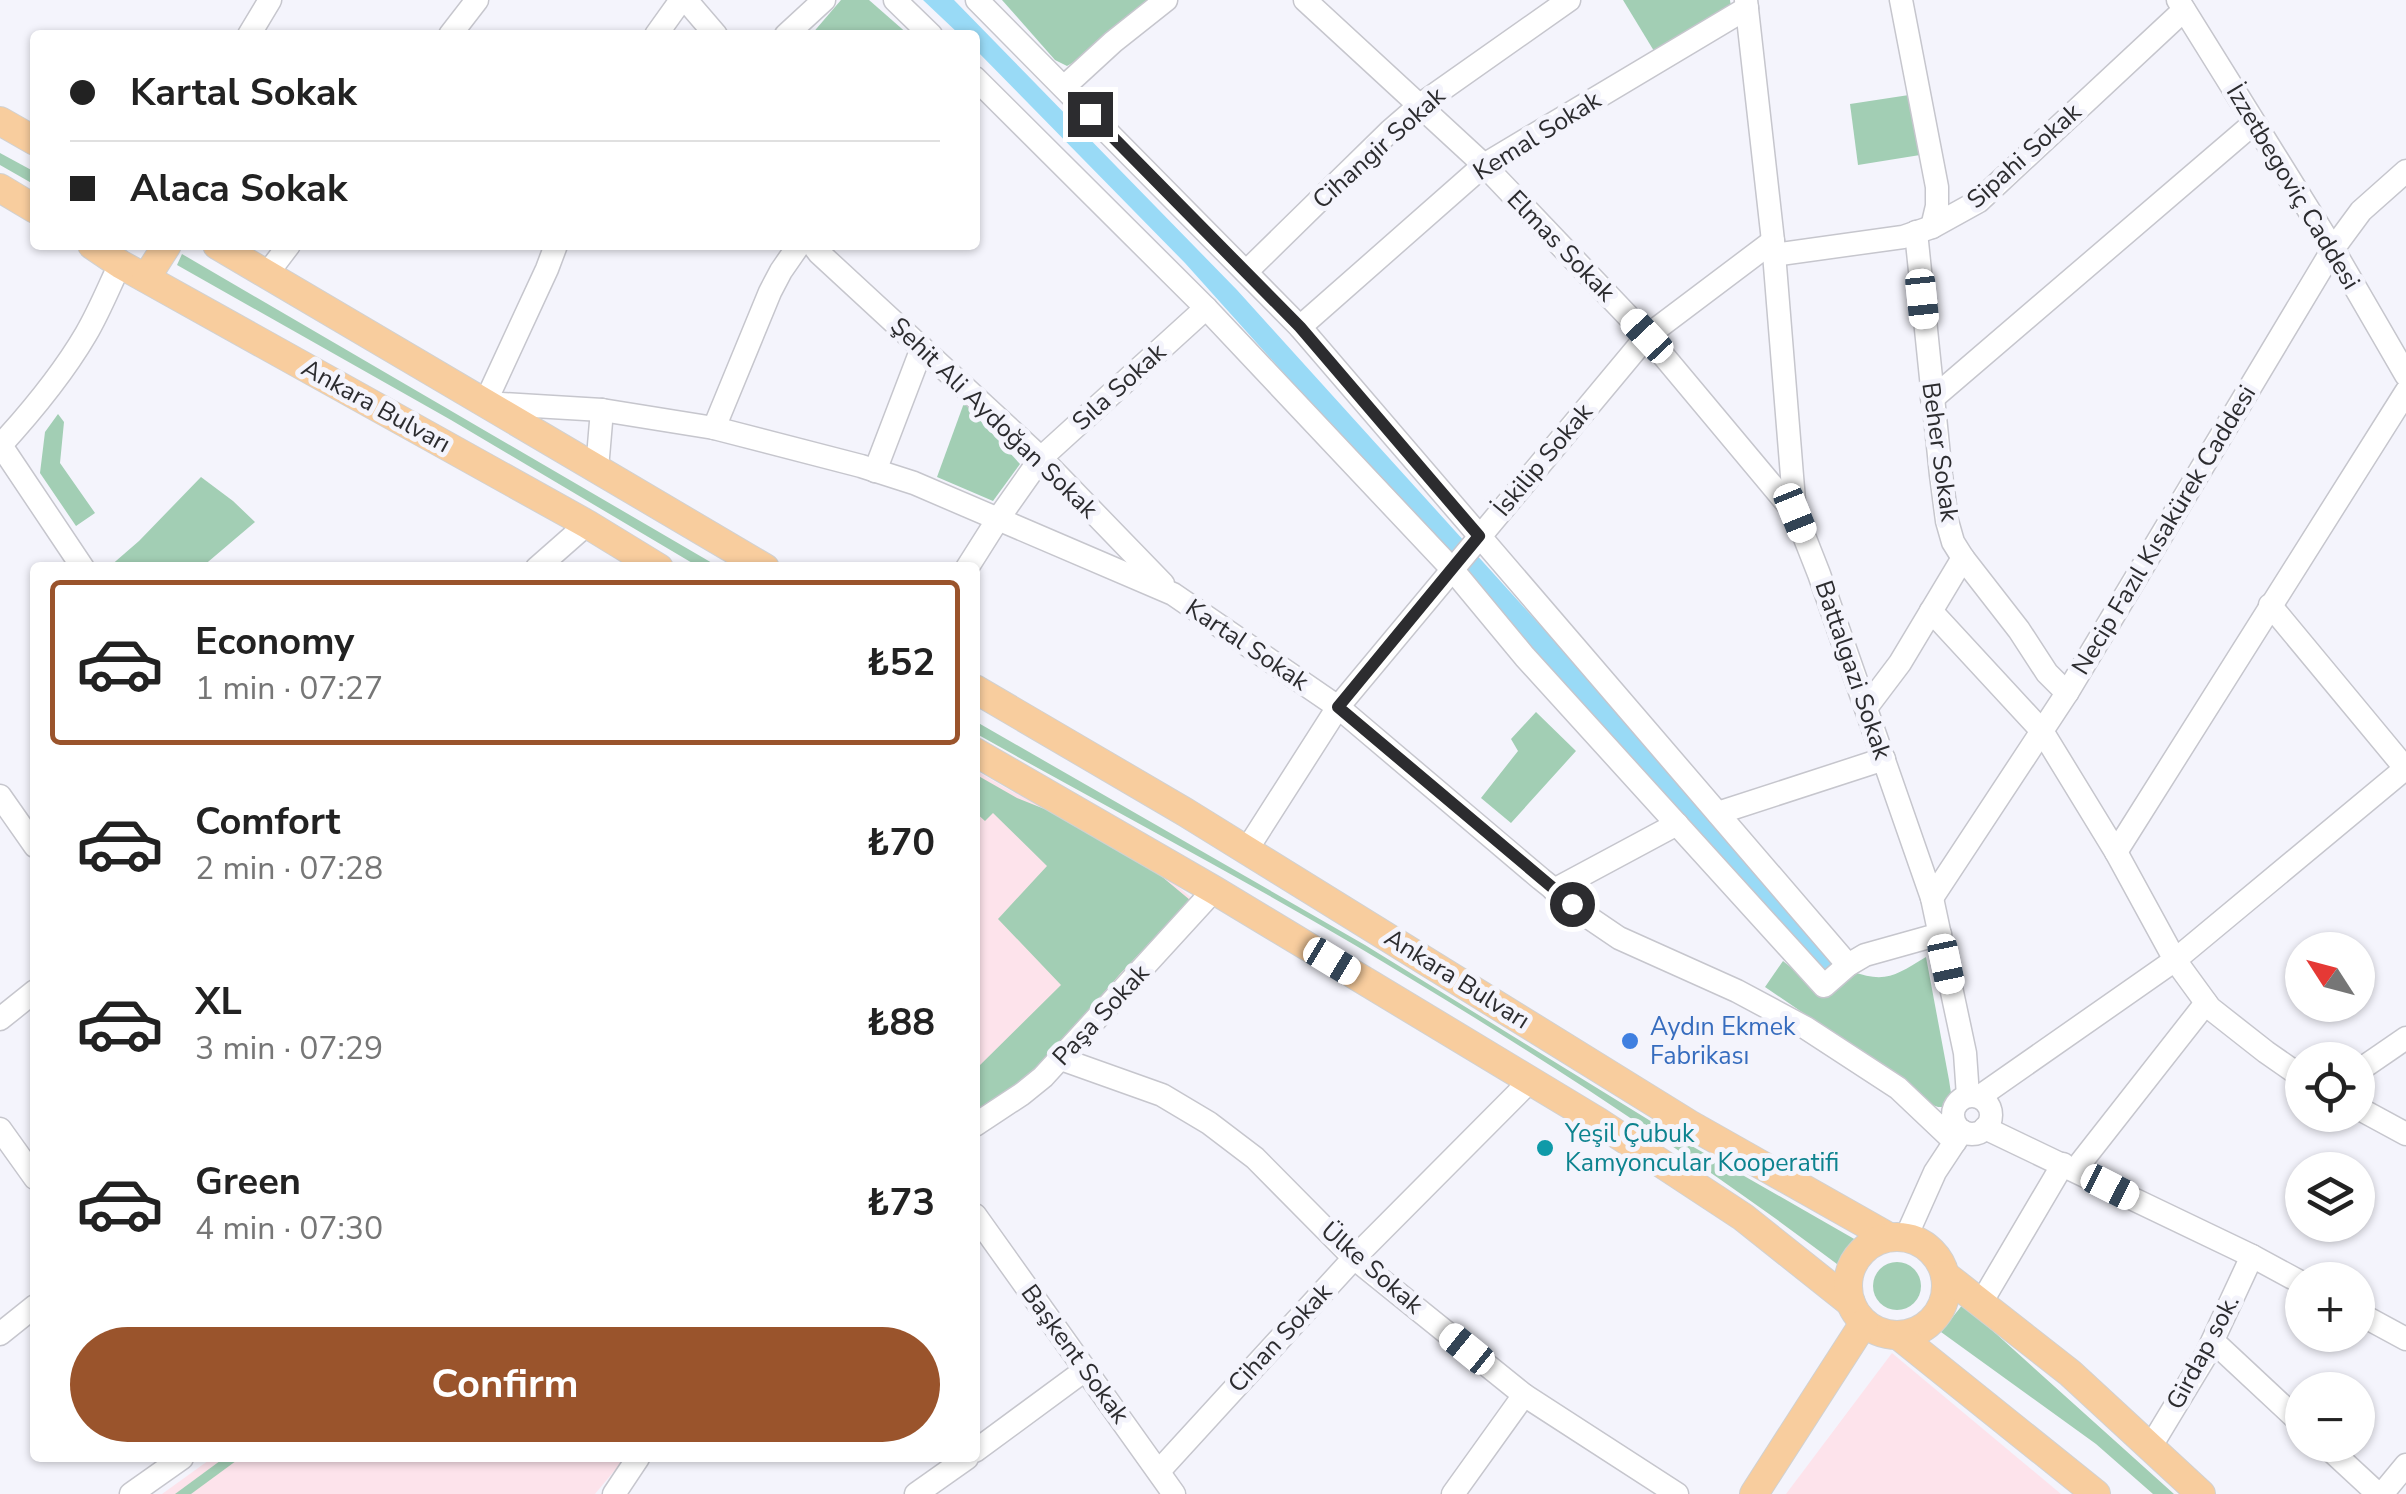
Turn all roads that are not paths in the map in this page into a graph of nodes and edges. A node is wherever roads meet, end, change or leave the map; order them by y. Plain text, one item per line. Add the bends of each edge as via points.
1 (270, 0) edge
2 (476, 0) edge
3 (684, 0) edge
4 (824, 0) edge
5 (895, 0) edge
6 (977, 0) edge
7 (1166, 0) edge
8 (1305, 0) edge
9 (1568, 0) edge
10 (1902, 0) edge
11 (1746, 4) edge
12 (2181, 5) edge
13 (252, 30) edge
14 (454, 30) edge
15 (660, 30) edge
16 (711, 30) edge
17 (791, 30) edge
18 (926, 30) edge
19 (980, 83) edge
20 (1064, 87) junction
21 (1420, 105) junction
22 (0, 121) edge
23 (2254, 123) junction
24 (30, 138) edge
25 (1484, 165) junction
26 (2403, 181) edge
27 (0, 188) edge
28 (30, 206) edge
29 (1924, 230) junction
30 (1773, 248) junction
31 (2333, 249) junction
32 (102, 250) edge
33 (165, 250) edge
34 (226, 250) edge
35 (285, 250) edge
36 (554, 250) edge
37 (796, 250) edge
38 (816, 250) edge
39 (1246, 272) junction
40 (267, 274) junction
41 (146, 278) junction
42 (1206, 308) junction
43 (1300, 327) junction
44 (1647, 336) junction
45 (922, 348) junction
46 (2406, 376) edge
47 (2406, 392) edge
48 (1932, 399) junction
49 (485, 403) junction
50 (602, 410) junction
51 (714, 428) junction
52 (0, 445) edge
53 (1041, 458) junction
54 (597, 470) junction
55 (875, 470) junction
56 (1795, 513) junction
57 (998, 518) junction
58 (587, 524) junction
59 (1476, 540) junction
60 (1963, 558) junction
61 (79, 562) edge
62 (544, 562) edge
63 (649, 562) edge
64 (755, 562) edge
65 (971, 562) edge
66 (1453, 568) junction
67 (1172, 594) junction
68 (2270, 605) junction
69 (1931, 611) junction
70 (980, 692) edge
71 (2066, 693) junction
72 (1338, 707) junction
73 (1866, 708) junction
74 (2042, 731) junction
75 (980, 755) edge
76 (1884, 759) junction
77 (2406, 768) edge
78 (0, 796) edge
79 (1718, 813) junction
80 (8, 824) edge
81 (1677, 824) junction
82 (1252, 840) dead end
83 (30, 842) edge
84 (2116, 852) junction
85 (1214, 890) junction
86 (1554, 890) junction
87 (1932, 898) junction
88 (1940, 934) junction
89 (2175, 960) junction
90 (1848, 966) junction
91 (30, 994) edge
92 (2206, 1003) junction
93 (0, 1019) edge
94 (2406, 1038) edge
95 (1061, 1058) junction
96 (2375, 1059) edge
97 (2285, 1065) edge
98 (1531, 1080) junction
99 (1974, 1097) junction
100 (2375, 1117) edge
101 (980, 1121) edge
102 (0, 1130) edge
103 (1968, 1134) junction
104 (2406, 1134) edge
105 (2069, 1167) junction
106 (30, 1171) edge
107 (980, 1222) edge
108 (1897, 1237) junction
109 (2252, 1256) junction
110 (1354, 1258) junction
111 (2285, 1274) edge
112 (1945, 1275) junction
113 (1980, 1303) junction
114 (30, 1310) edge
115 (1858, 1313) junction
116 (2375, 1322) edge
117 (0, 1334) edge
118 (1898, 1335) junction
119 (2406, 1339) edge
120 (2213, 1341) junction
121 (1086, 1370) junction
122 (1524, 1395) junction
123 (2285, 1408) edge
124 (2151, 1446) junction
125 (980, 1447) edge
126 (176, 1462) edge
127 (635, 1462) edge
128 (960, 1462) edge
129 (2344, 1462) edge
130 (2406, 1464) edge
131 (1158, 1471) junction
132 (131, 1494) edge
133 (614, 1494) edge
134 (916, 1494) edge
135 (1174, 1494) edge
136 (1453, 1494) edge
137 (1677, 1494) edge
138 (1754, 1494) edge
139 (2096, 1494) edge
140 (2200, 1494) edge
141 (2380, 1494) edge

1 - 13 street
2 - 14 street
3 - 15 street
3 - 16 street
4 - 17 street
5 - 18 street
6 - 20 street
7 - 20 street
8 - 21 street, Elmas Sokak
9 - 21 street, Cihangir Sokak
10 - 29 street, Beher Sokak via 1937,186 1937,206
11 - 25 street, Kemal Sokak
11 - 30 street, Battalgazi Sokak
12 - 23 street, İzzetbegoviç Caddesi
12 - 29 street, Sipahi Sokak via 1979,201
19 - 42 street
20 - 39 street
21 - 25 street, Elmas Sokak
21 - 39 street, Cihangir Sokak
22 - 24 main road
23 - 31 street, İzzetbegoviç Caddesi
23 - 48 street
25 - 43 street, Kemal Sokak
25 - 44 street, Elmas Sokak
26 - 31 street, Necip Fazıl Kısakürek Caddesi via 2362,212
27 - 28 main road
29 - 30 street, Sipahi Sokak
29 - 48 street, Beher Sokak
30 - 44 street, İskilip Sokak
30 - 56 street, Battalgazi Sokak
31 - 46 street, İzzetbegoviç Caddesi
31 - 71 street, Necip Fazıl Kısakürek Caddesi
32 - 41 main road, Ankara Bulvarı
32 - 52 street via 88,332
33 - 41 main road
34 - 40 main road
35 - 40 street
36 - 49 street
37 - 51 street via 770,292
38 - 45 street, Şehit Ali Aydoğan Sokak
39 - 43 street
40 - 49 main road
41 - 58 main road, Ankara Bulvarı
42 - 53 street, Sıla Sokak
42 - 66 street
43 - 59 street
44 - 56 street, Elmas Sokak
44 - 59 street, İskilip Sokak
45 - 53 street, Şehit Ali Aydoğan Sokak
45 - 55 street
47 - 68 street
48 - 60 street, Beher Sokak via 1947,521
49 - 50 street, Kartal Sokak
49 - 54 main road
50 - 51 street, Kartal Sokak
50 - 54 street
51 - 55 street, Kartal Sokak
52 - 61 street
53 - 57 street, Sıla Sokak
53 - 67 street, Şehit Ali Aydoğan Sokak
54 - 64 main road
55 - 57 street, Kartal Sokak
56 - 73 street, Battalgazi Sokak
57 - 65 street, Sıla Sokak
57 - 67 street, Kartal Sokak
58 - 62 street
58 - 63 main road, Ankara Bulvarı
59 - 66 street, İskilip Sokak
59 - 79 street
60 - 69 street
60 - 71 street, Beher Sokak
66 - 72 street, İskilip Sokak
66 - 81 street
67 - 72 street, Kartal Sokak
68 - 77 street
68 - 84 street
69 - 73 street
69 - 74 street
70 - 108 main road, Ankara Bulvarı via 1689,1124
71 - 74 street, Necip Fazıl Kısakürek Caddesi
72 - 82 street, İskilip Sokak
72 - 86 street, Kartal Sokak
73 - 76 street, Battalgazi Sokak
74 - 84 street
74 - 87 street, Necip Fazıl Kısakürek Caddesi
75 - 85 main road, Ankara Bulvarı
76 - 79 street
76 - 87 street, Battalgazi Sokak
77 - 89 street
78 - 80 street
79 - 90 street
80 - 83 street
81 - 86 street
81 - 90 street via 1824,986
84 - 89 street
85 - 95 street, Paşa Sokak
85 - 98 main road, Ankara Bulvarı
86 - 103 street, Kartal Sokak via 1619,938 1806,1028
87 - 88 street, Battalgazi Sokak
88 - 90 street
88 - 99 street, Battalgazi Sokak
89 - 92 street
89 - 99 street
91 - 93 street
92 - 97 street
92 - 105 street
94 - 96 street
95 - 101 street, Paşa Sokak
95 - 110 street, Ülke Sokak via 1162,1094 1209,1123 1255,1158
98 - 110 street, Cihan Sokak
98 - 115 main road, Ankara Bulvarı via 1701,1188
99 - 103 street via 1958,1102 1954,1114
99 - 103 street via 1990,1110 1989,1123
100 - 104 street
102 - 106 street
103 - 105 street, Kartal Sokak
103 - 108 street via 1935,1172
105 - 109 street, Kartal Sokak
105 - 113 street
107 - 121 street, Başkent Sokak
108 - 112 main road via 1931,1250
108 - 115 main road via 1877,1241 1858,1256 1848,1279
109 - 111 street, Kartal Sokak
109 - 120 street, Girdap sok.
110 - 122 street, Ülke Sokak
110 - 131 street, Cihan Sokak
112 - 113 main road
112 - 118 main road via 1940,1311 1922,1328
113 - 124 main road
114 - 117 street
115 - 118 main road
115 - 138 main road
116 - 119 street
118 - 139 main road
120 - 123 street
120 - 124 street, Girdap sok.
121 - 125 street
121 - 131 street, Başkent Sokak
122 - 136 street
122 - 137 street, Ülke Sokak
124 - 140 main road
126 - 132 street
127 - 133 street
128 - 134 street
129 - 141 street
130 - 141 street
131 - 135 street, Başkent Sokak

